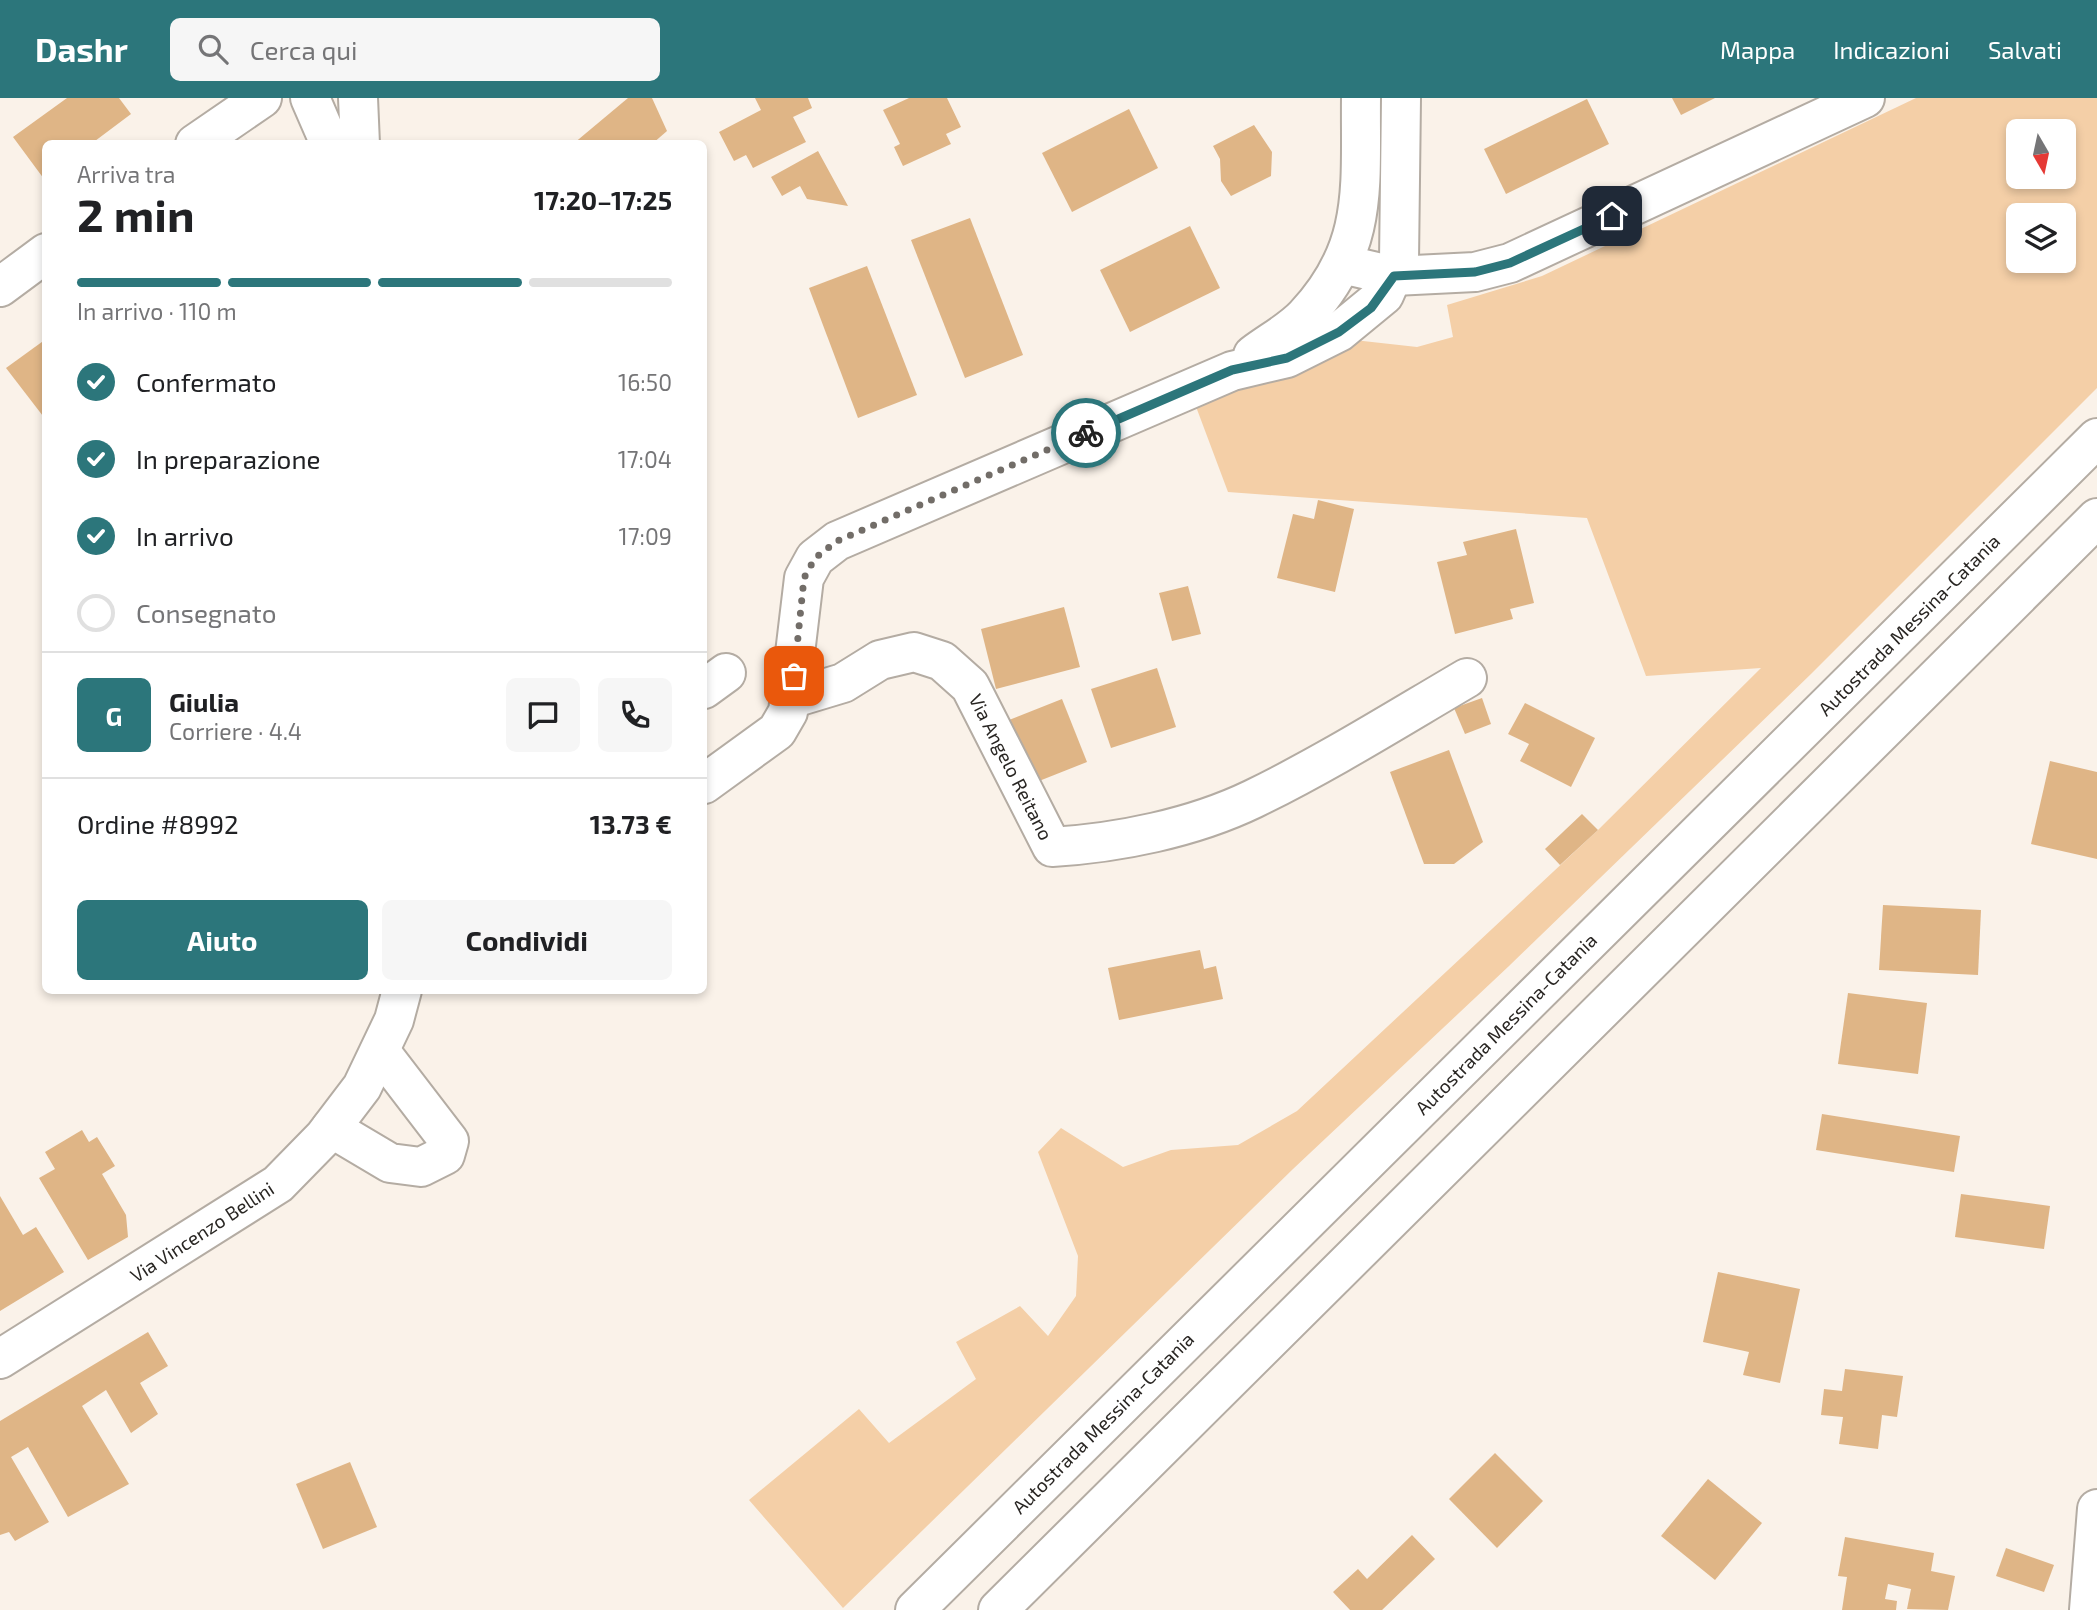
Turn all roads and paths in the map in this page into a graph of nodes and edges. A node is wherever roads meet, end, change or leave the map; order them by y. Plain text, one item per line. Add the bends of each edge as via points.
1 (262, 98) edge
2 (310, 98) edge
3 (358, 98) edge
4 (1361, 98) edge
5 (1401, 98) edge
6 (1866, 98) edge
7 (216, 110) edge
8 (197, 140) edge
9 (328, 140) edge
10 (360, 140) edge
11 (1400, 185) junction
12 (1360, 194) junction
13 (42, 256) edge
14 (1342, 264) junction
15 (1394, 276) junction
16 (0, 287) edge
17 (1232, 370) junction
18 (2097, 438) edge
19 (2097, 518) edge
20 (1467, 678) dead end
21 (789, 705) junction
22 (707, 783) edge
23 (401, 994) edge
24 (380, 1051) junction
25 (331, 1128) junction
26 (0, 1359) edge
27 (2097, 1509) edge
28 (915, 1610) edge
29 (998, 1610) edge
30 (2089, 1610) edge

1 - 7 main road
2 - 9 main road
3 - 10 main road
4 - 12 main road
5 - 11 main road
6 - 15 main road via 1510,263 1475,272
7 - 8 main road
11 - 12 main road via 1384,194
11 - 15 main road via 1399,261
12 - 14 main road via 1353,240
13 - 16 main road
14 - 15 main road
14 - 17 main road via 1303,318
15 - 17 main road via 1371,308 1339,332 1287,358
17 - 21 main road via 837,541 815,558 804,578
18 - 28 main road, Autostrada Messina-Catania
19 - 29 main road
20 - 21 main road, Via Angelo Reitano via 1252,799 1183,825 1052,847 970,686 942,661 914,652 880,660 843,683
21 - 22 main road via 777,731
23 - 24 main road, Via Vincenzo Bellini
24 - 25 main road, Via Vincenzo Bellini via 362,1087
24 - 25 main road via 449,1141 445,1155 421,1167 390,1163
25 - 26 main road, Via Vincenzo Bellini via 278,1184
27 - 30 main road

